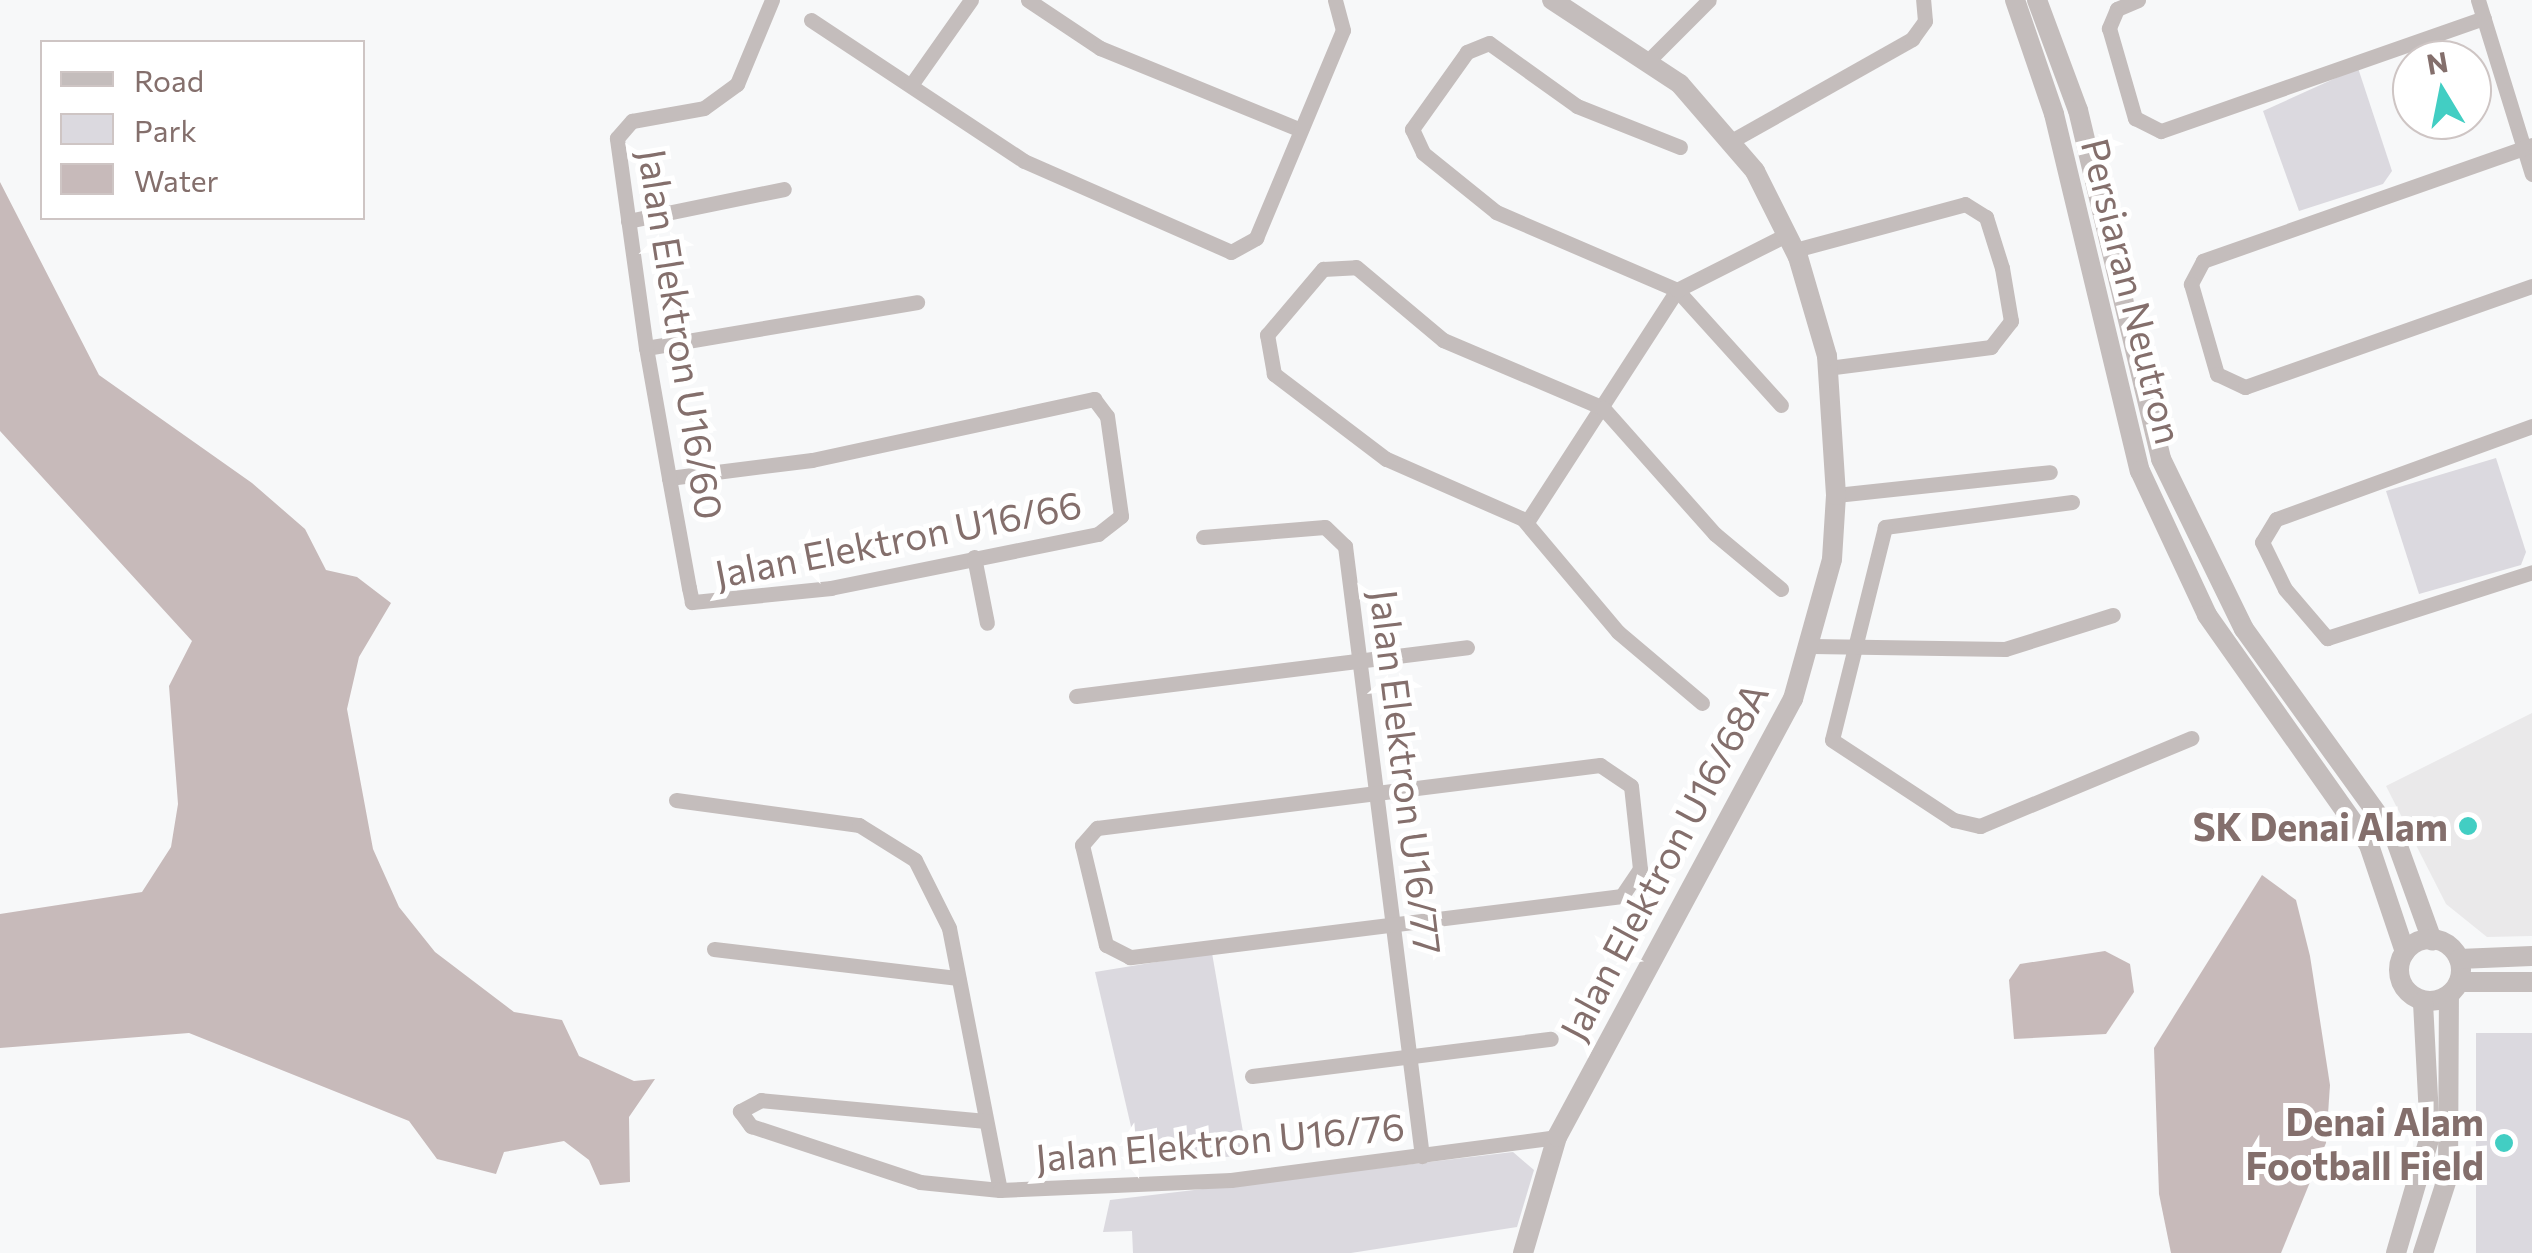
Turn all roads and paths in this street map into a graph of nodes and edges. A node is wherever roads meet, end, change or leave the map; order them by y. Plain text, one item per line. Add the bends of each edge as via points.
1 (772, 0) edge
2 (971, 0) edge
3 (1028, 0) edge
4 (1335, 0) edge
5 (1709, 0) edge
6 (1923, 0) edge
7 (2015, 0) edge
8 (2037, 0) edge
9 (2138, 0) edge
10 (2478, 0) edge
11 (1557, 1) edge
12 (2116, 4) edge
13 (2484, 18) junction
14 (811, 20) dead end
15 (1650, 59) junction
16 (911, 85) junction
17 (1298, 129) junction
18 (1733, 140) junction
19 (1680, 147) dead end
20 (2528, 148) edge
21 (2532, 174) edge
22 (784, 188) dead end
23 (628, 221) junction
24 (1791, 242) junction
25 (2532, 286) edge
26 (1677, 290) junction
27 (917, 302) dead end
28 (646, 348) junction
29 (1828, 368) junction
30 (1781, 405) dead end
31 (1602, 408) junction
32 (2532, 426) edge
33 (2050, 472) dead end
34 (669, 478) junction
35 (1836, 495) junction
36 (2072, 502) dead end
37 (1527, 522) junction
38 (1203, 537) dead end
39 (974, 556) junction
40 (2532, 572) edge
41 (689, 588) joint
42 (1781, 588) dead end
43 (2113, 615) dead end
44 (987, 624) dead end
45 (1812, 646) junction
46 (1467, 647) dead end
47 (1855, 648) junction
48 (1360, 660) junction
49 (1076, 696) dead end
50 (1702, 702) dead end
51 (2191, 738) dead end
52 (1376, 792) junction
53 (676, 800) dead end
54 (1393, 924) junction
55 (2432, 940) junction
56 (714, 949) dead end
57 (2405, 952) junction
58 (2532, 956) edge
59 (2459, 960) junction
60 (958, 978) junction
61 (2532, 982) edge
62 (2454, 988) junction
63 (2424, 1001) junction
64 (1551, 1039) dead end
65 (1409, 1056) junction
66 (1252, 1076) dead end
67 (986, 1121) junction
68 (1556, 1137) junction
69 (1422, 1156) junction
70 (1000, 1190) junction
71 (1523, 1253) edge
72 (2396, 1253) edge
73 (2423, 1253) edge

1 - 23 street, Jalan Elektron U16/60 via 746,69 724,95 622,127
2 - 16 street
3 - 17 street via 1100,48
4 - 17 street via 1343,30
5 - 15 street
6 - 18 street via 1924,21 1912,40
7 - 57 street, Persiaran Neutron via 2054,114 2140,471 2208,614 2370,845
8 - 55 street, Persiaran Neutron via 2078,110 2161,459 2244,629 2395,838
9 - 12 street
10 - 13 street
11 - 15 street, Jalan Elektron U16/68A
12 - 13 street via 2109,28 2135,118 2162,131
13 - 20 street
14 - 16 street
15 - 18 street, Jalan Elektron U16/68A
16 - 17 street via 1038,169 1222,251 1256,238
18 - 24 street, Jalan Elektron U16/68A
19 - 26 street via 1577,106 1502,45 1467,52 1413,117 1423,153 1496,212
20 - 21 street
20 - 25 street via 2203,260 2191,284 2217,374 2245,387
22 - 23 street
23 - 28 street, Jalan Elektron U16/60
24 - 26 street
24 - 29 street, Jalan Elektron U16/68A
24 - 29 street via 1965,204 1986,217 2002,268 2012,321 1991,347
26 - 30 street
26 - 31 street
27 - 28 street
28 - 34 street, Jalan Elektron U16/60
29 - 35 street, Jalan Elektron U16/68A
31 - 37 street
31 - 37 street via 1443,340 1349,264 1323,269 1267,336 1274,374 1386,459
31 - 42 street via 1715,534
32 - 40 street via 2276,519 2262,542 2286,590 2327,638
33 - 35 street
34 - 39 street, Jalan Elektron U16/66 via 812,460 1082,398 1102,406 1122,506 1110,531
34 - 41 street, Jalan Elektron U16/60
35 - 45 street, Jalan Elektron U16/68A
36 - 47 street via 1900,521 1877,541
37 - 50 street via 1618,632
38 - 48 street, Jalan Elektron U16/77 via 1316,526 1338,535
39 - 41 street, Jalan Elektron U16/66 via 710,607 692,602
39 - 44 street
43 - 47 street via 2005,649
45 - 47 street
45 - 68 street, Jalan Elektron U16/68A via 1793,699
46 - 48 street
47 - 51 street via 1830,733 1844,754 1980,826 2010,821
48 - 49 street
48 - 52 street, Jalan Elektron U16/77
52 - 54 street, Jalan Elektron U16/77
52 - 54 street via 1600,764 1626,777 1637,830 1638,879 1622,896
52 - 54 street via 1097,828 1082,845 1106,944 1130,957
53 - 60 street via 830,819 896,843 928,880
54 - 65 street, Jalan Elektron U16/77
55 - 57 street
55 - 59 street
56 - 60 street
57 - 63 street via 2400,982
58 - 59 street
59 - 62 street
60 - 67 street
61 - 62 street
62 - 63 street
62 - 73 street via 2448,1176
63 - 72 street via 2430,1136
64 - 65 street
65 - 66 street
65 - 69 street, Jalan Elektron U16/77
67 - 70 street
67 - 70 street, Jalan Elektron U16/76 via 761,1100 740,1111 751,1126 920,1182
68 - 69 street, Jalan Elektron U16/76
68 - 71 street, Jalan Elektron U16/68A
69 - 70 street, Jalan Elektron U16/76 via 1102,1191

